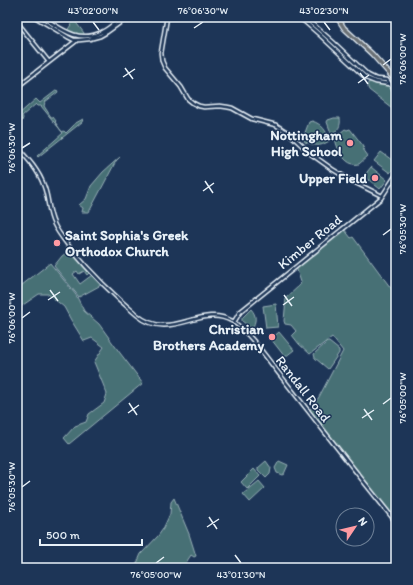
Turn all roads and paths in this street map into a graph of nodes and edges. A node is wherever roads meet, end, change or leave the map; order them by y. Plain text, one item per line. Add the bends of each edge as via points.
1 (35, 17) edge
2 (42, 17) edge
3 (122, 17) edge
4 (128, 17) edge
5 (167, 17) edge
6 (297, 17) edge
7 (303, 17) edge
8 (337, 17) edge
9 (17, 22) edge
10 (82, 36) junction
11 (77, 40) junction
12 (49, 62) junction
13 (396, 81) edge
14 (390, 84) junction
15 (17, 87) edge
16 (396, 92) edge
17 (17, 147) edge
18 (396, 175) edge
19 (382, 196) junction
20 (234, 322) junction
21 (396, 522) edge

1 - 11 street
2 - 10 street via 69,34
3 - 10 street via 102,32
4 - 11 street via 100,36
5 - 19 street via 162,61 193,104 232,108 252,119 276,125 332,169
6 - 14 street via 366,78
7 - 14 street via 368,75 387,80
8 - 13 main road via 344,28
9 - 12 street
10 - 11 street
11 - 12 street
12 - 15 street
14 - 16 street
17 - 20 street, Randall Road via 40,176 53,222 60,233 82,262 137,315 154,323 170,325 209,316 222,317
18 - 19 street, Kimber Road
19 - 20 street, Kimber Road via 244,308
20 - 21 street, Randall Road via 257,346

